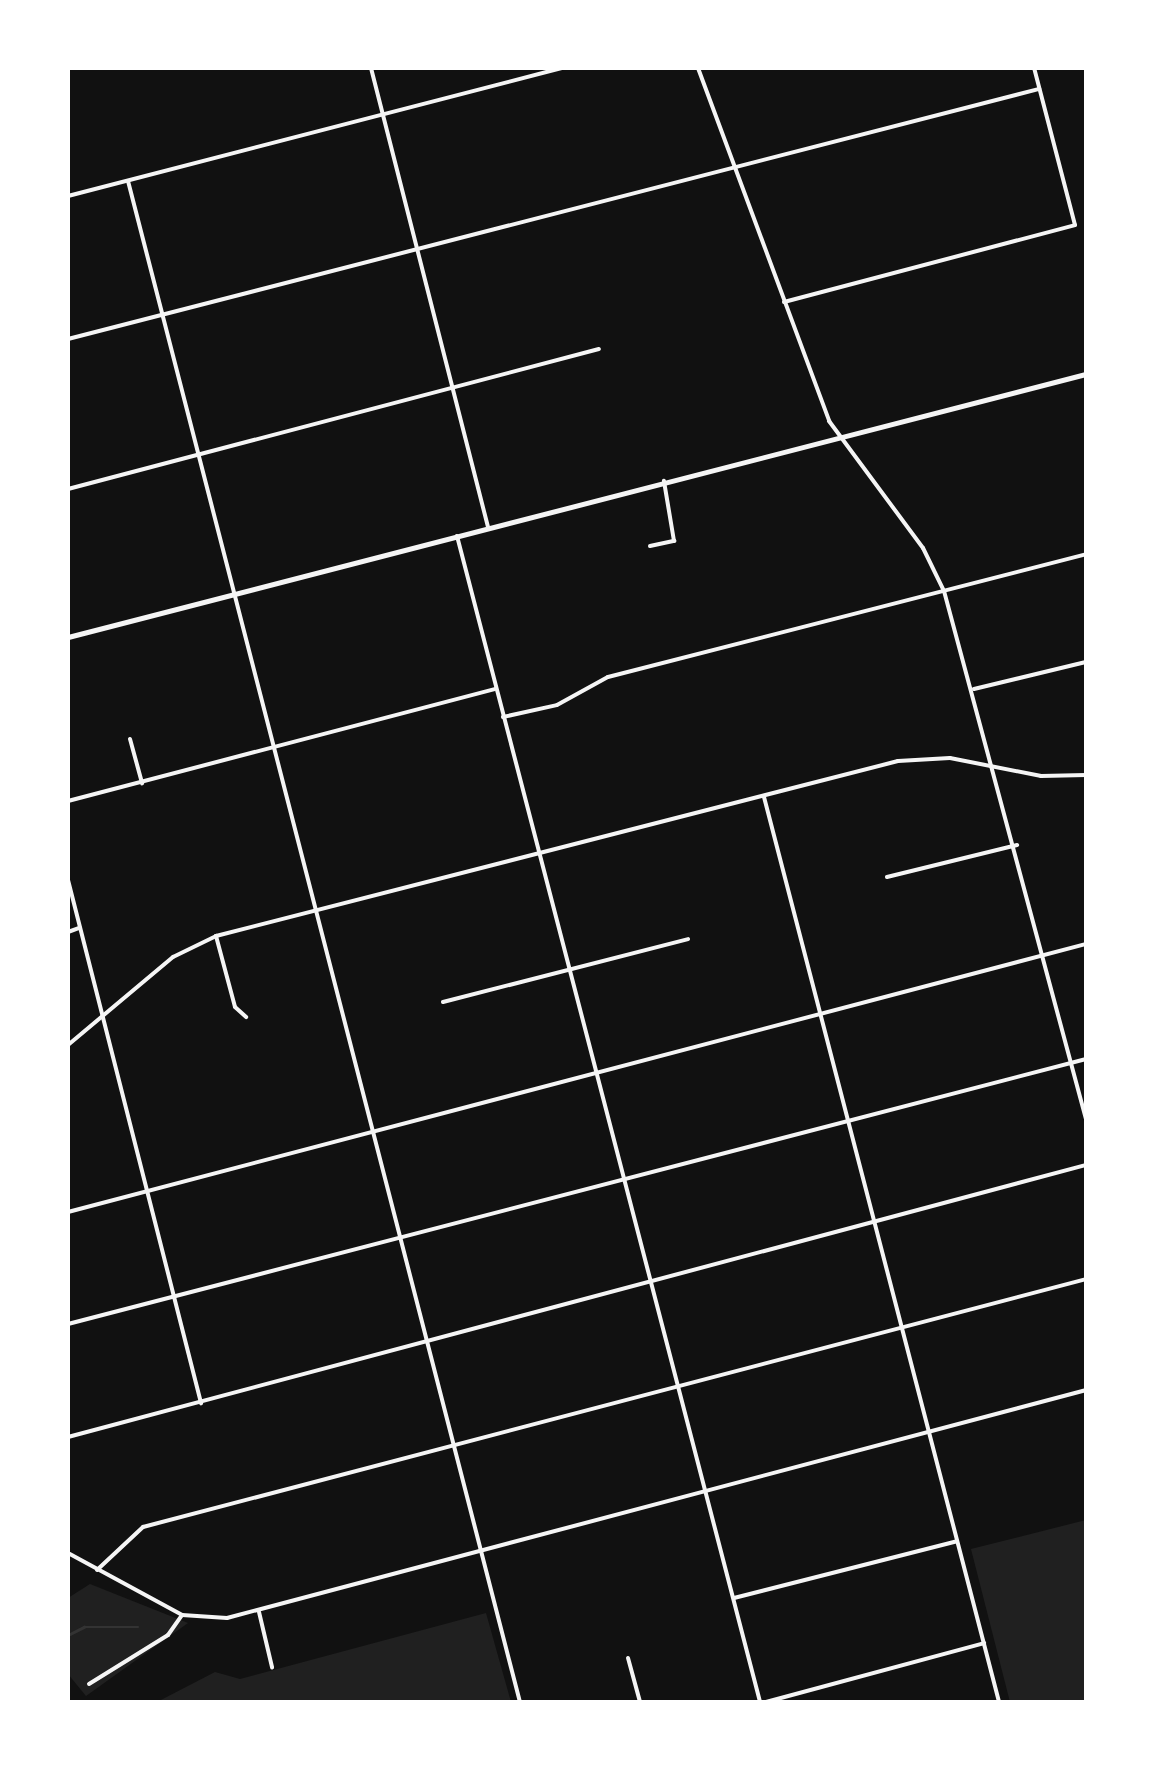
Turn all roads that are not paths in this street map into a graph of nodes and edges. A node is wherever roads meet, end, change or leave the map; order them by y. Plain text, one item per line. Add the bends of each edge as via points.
1 (371, 68) edge
2 (562, 68) edge
3 (698, 68) edge
4 (1034, 68) edge
5 (1040, 89) junction
6 (384, 115) junction
7 (736, 169) junction
8 (128, 181) junction
9 (68, 196) edge
10 (419, 249) junction
11 (784, 302) junction
12 (161, 314) junction
13 (68, 339) edge
14 (599, 349) dead end
15 (1086, 374) edge
16 (454, 389) junction
17 (838, 436) junction
18 (198, 454) junction
19 (664, 481) junction
20 (68, 488) edge
21 (488, 527) junction
22 (457, 535) junction
23 (650, 546) dead end
24 (1086, 554) edge
25 (944, 591) junction
26 (234, 593) junction
27 (68, 637) edge
28 (1086, 662) edge
29 (495, 689) junction
30 (974, 690) junction
31 (504, 717) junction
32 (130, 739) dead end
33 (272, 749) junction
34 (994, 764) junction
35 (1086, 775) edge
36 (142, 782) junction
37 (764, 795) junction
38 (68, 801) edge
39 (1016, 846) junction
40 (540, 851) junction
41 (888, 877) dead end
42 (68, 880) edge
43 (317, 910) junction
44 (79, 928) junction
45 (68, 932) edge
46 (216, 936) junction
47 (688, 939) dead end
48 (1086, 944) edge
49 (1044, 956) junction
50 (569, 968) junction
51 (443, 1002) dead end
52 (821, 1014) junction
53 (100, 1016) junction
54 (246, 1018) dead end
55 (68, 1045) edge
56 (1086, 1059) edge
57 (1072, 1063) junction
58 (597, 1076) junction
59 (1086, 1119) edge
60 (849, 1121) junction
61 (373, 1131) junction
62 (1086, 1165) edge
63 (624, 1179) junction
64 (150, 1190) junction
65 (68, 1212) edge
66 (875, 1223) junction
67 (400, 1238) junction
68 (1086, 1279) edge
69 (652, 1285) junction
70 (175, 1296) junction
71 (68, 1324) edge
72 (901, 1326) junction
73 (428, 1344) junction
74 (678, 1390) junction
75 (1086, 1390) edge
76 (200, 1403) junction
77 (928, 1431) junction
78 (68, 1438) edge
79 (454, 1449) junction
80 (706, 1494) junction
81 (957, 1541) junction
82 (68, 1553) edge
83 (481, 1553) junction
84 (97, 1570) junction
85 (734, 1598) junction
86 (259, 1612) junction
87 (182, 1614) junction
88 (984, 1643) junction
89 (628, 1658) dead end
90 (272, 1667) dead end
91 (90, 1684) dead end
92 (520, 1702) edge
93 (640, 1702) edge
94 (763, 1702) edge
95 (998, 1702) edge

1 - 6 street
2 - 6 street
3 - 7 street
4 - 5 street
5 - 7 street
5 - 11 street via 1075,225
6 - 8 street
6 - 10 street
7 - 10 street
7 - 11 street
8 - 9 street
8 - 12 street
10 - 12 street
10 - 16 street
11 - 17 street
12 - 13 street
12 - 18 street
14 - 16 street
15 - 17 main road
16 - 18 street
16 - 21 street
17 - 19 main road
17 - 25 street via 923,548
18 - 20 street
18 - 26 street
19 - 21 main road
19 - 23 street via 674,541
21 - 22 main road
22 - 26 main road
22 - 29 street
24 - 25 street
25 - 30 street
25 - 31 street via 608,677 557,706
26 - 27 main road
26 - 33 street
28 - 30 street
29 - 31 street
29 - 33 street
30 - 34 street
31 - 40 street
32 - 36 street
33 - 36 street
33 - 43 street
34 - 35 street via 1040,776
34 - 37 street via 898,761
34 - 39 street
36 - 38 street
37 - 40 street
37 - 52 street
39 - 41 street
39 - 49 street
40 - 43 street
40 - 50 street
42 - 44 street
43 - 46 street
43 - 61 street
44 - 45 street
44 - 53 street
46 - 53 street via 173,956
46 - 54 street via 234,1006
47 - 50 street
48 - 49 street
49 - 52 street
49 - 57 street
50 - 51 street
50 - 58 street
52 - 58 street
52 - 60 street
53 - 55 street
53 - 64 street
56 - 57 street
57 - 59 street
57 - 60 street
58 - 61 street
58 - 63 street
60 - 63 street
60 - 66 street
61 - 64 street
61 - 67 street
62 - 66 street
63 - 67 street
63 - 69 street
64 - 65 street
64 - 70 street
66 - 69 street
66 - 72 street
67 - 70 street
67 - 73 street
68 - 72 street
69 - 73 street
69 - 74 street
70 - 71 street
70 - 76 street
72 - 74 street
72 - 77 street
73 - 76 street
73 - 79 street
74 - 79 street
74 - 80 street
75 - 77 street
76 - 78 street
77 - 80 street
77 - 81 street
79 - 83 street
79 - 84 street via 144,1528
80 - 83 street
80 - 85 street
81 - 85 street
81 - 88 street
82 - 84 street
83 - 86 street
83 - 92 street
84 - 87 street
85 - 94 street
86 - 87 street
86 - 90 street
87 - 91 street via 168,1635
88 - 94 street
88 - 95 street
89 - 93 street

